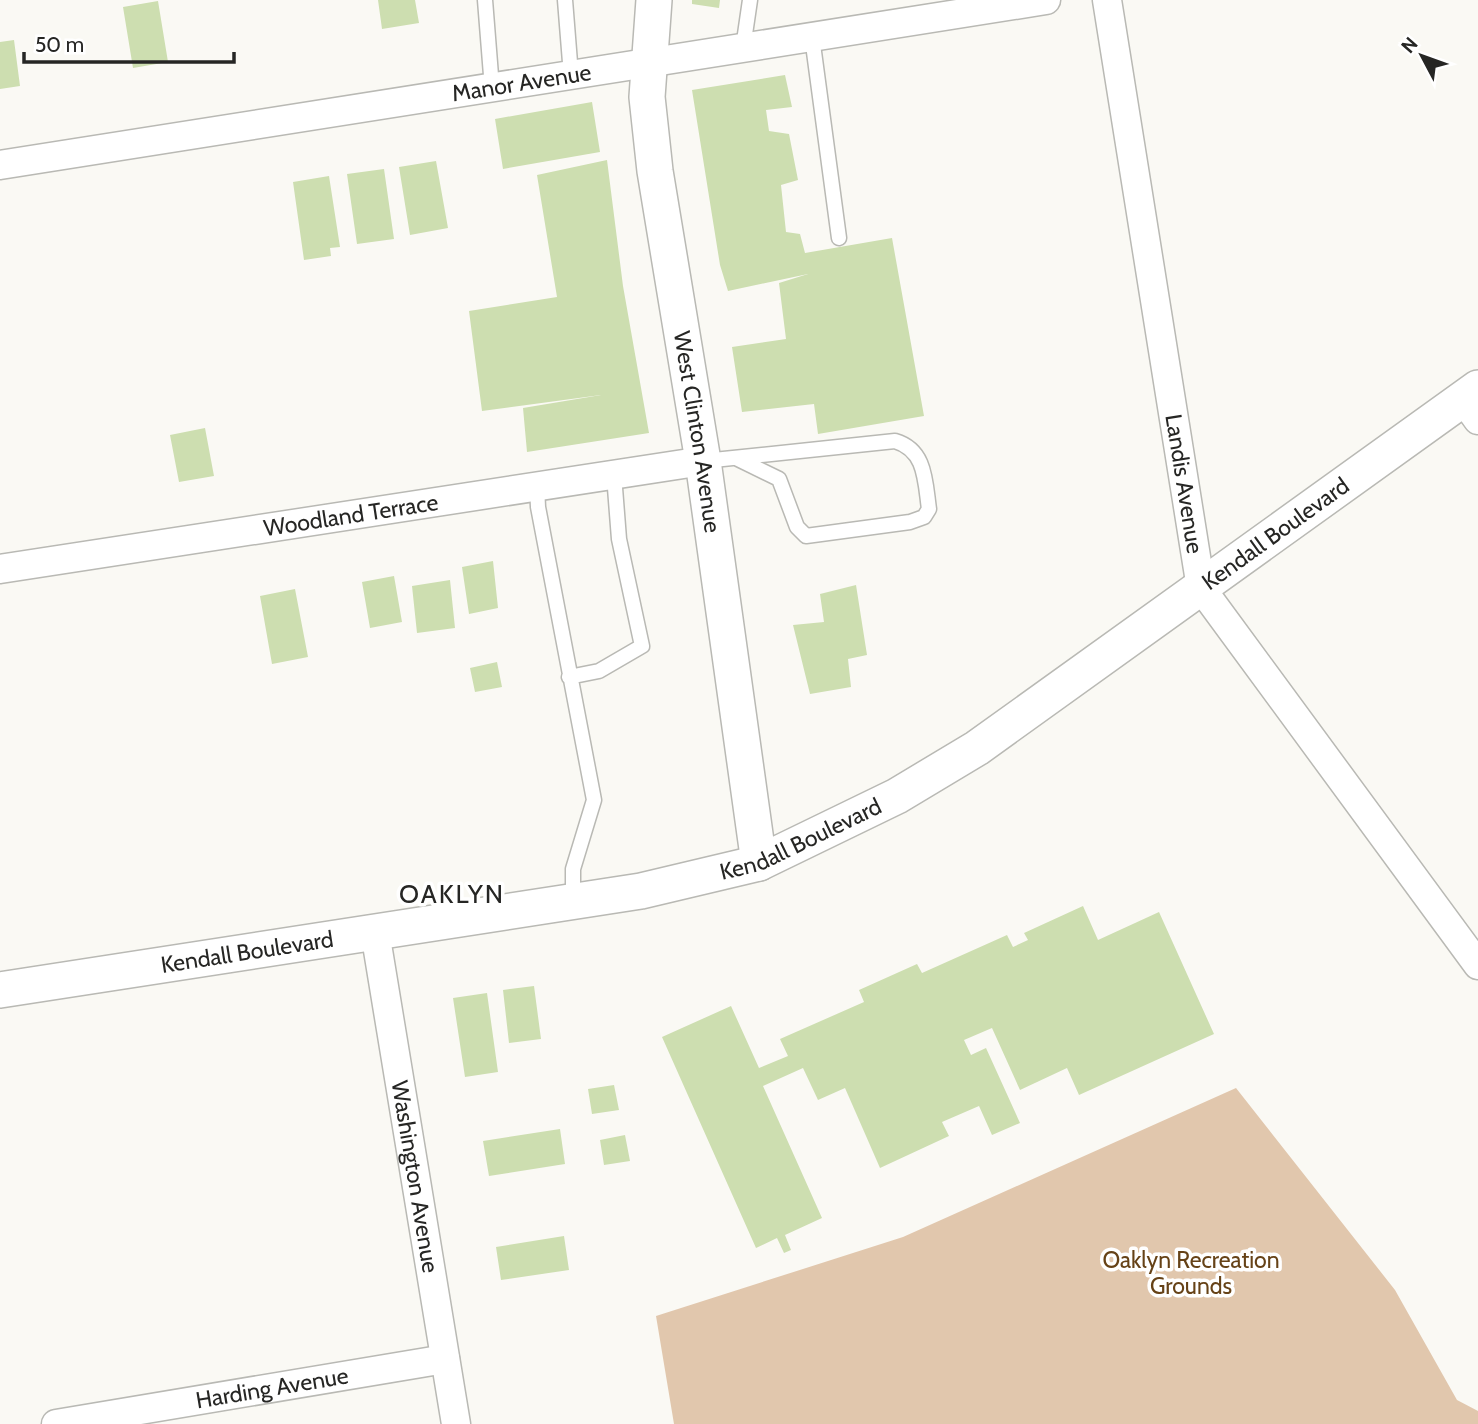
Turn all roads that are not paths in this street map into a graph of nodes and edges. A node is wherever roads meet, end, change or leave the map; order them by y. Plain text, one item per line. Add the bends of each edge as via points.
1 (485, 0) edge
2 (565, 0) edge
3 (654, 0) edge
4 (750, 0) edge
5 (1046, 0) edge
6 (1107, 0) edge
7 (812, 37) junction
8 (743, 48) junction
9 (649, 63) junction
10 (572, 75) junction
11 (492, 88) junction
12 (0, 165) edge
13 (838, 238) dead end
14 (1473, 402) edge
15 (719, 460) junction
16 (614, 475) junction
17 (537, 486) junction
18 (0, 569) edge
19 (1201, 588) junction
20 (569, 677) junction
21 (759, 863) junction
22 (573, 902) junction
23 (375, 932) junction
24 (1478, 965) edge
25 (0, 990) edge
26 (445, 1359) junction
27 (56, 1424) edge
28 (456, 1424) edge

1 - 11 lane
2 - 10 lane
3 - 9 street, West Clinton Avenue
4 - 8 lane
5 - 7 street, Manor Avenue
6 - 19 street, Landis Avenue
7 - 8 street, Manor Avenue
7 - 13 lane
8 - 9 street, Manor Avenue
9 - 10 street, Manor Avenue
9 - 15 street, West Clinton Avenue via 647,97 654,171
10 - 11 street, Manor Avenue
11 - 12 street, Manor Avenue
14 - 19 street, Kendall Boulevard
15 - 15 lane via 779,479 797,527 806,536 910,522 924,517 929,509 918,454 895,440
15 - 16 street, Woodland Terrace
15 - 21 street, West Clinton Avenue
16 - 17 street, Woodland Terrace
16 - 20 lane via 619,539 642,646 599,671
17 - 18 street, Woodland Terrace
17 - 20 lane
19 - 21 street, Kendall Boulevard via 977,748 897,796
19 - 24 street, Landis Avenue
20 - 22 lane via 593,800 573,869
21 - 22 street, Kendall Boulevard
22 - 23 street, Kendall Boulevard
23 - 25 street, Kendall Boulevard
23 - 26 street, Washington Avenue
26 - 27 street, Harding Avenue
26 - 28 street, Washington Avenue

